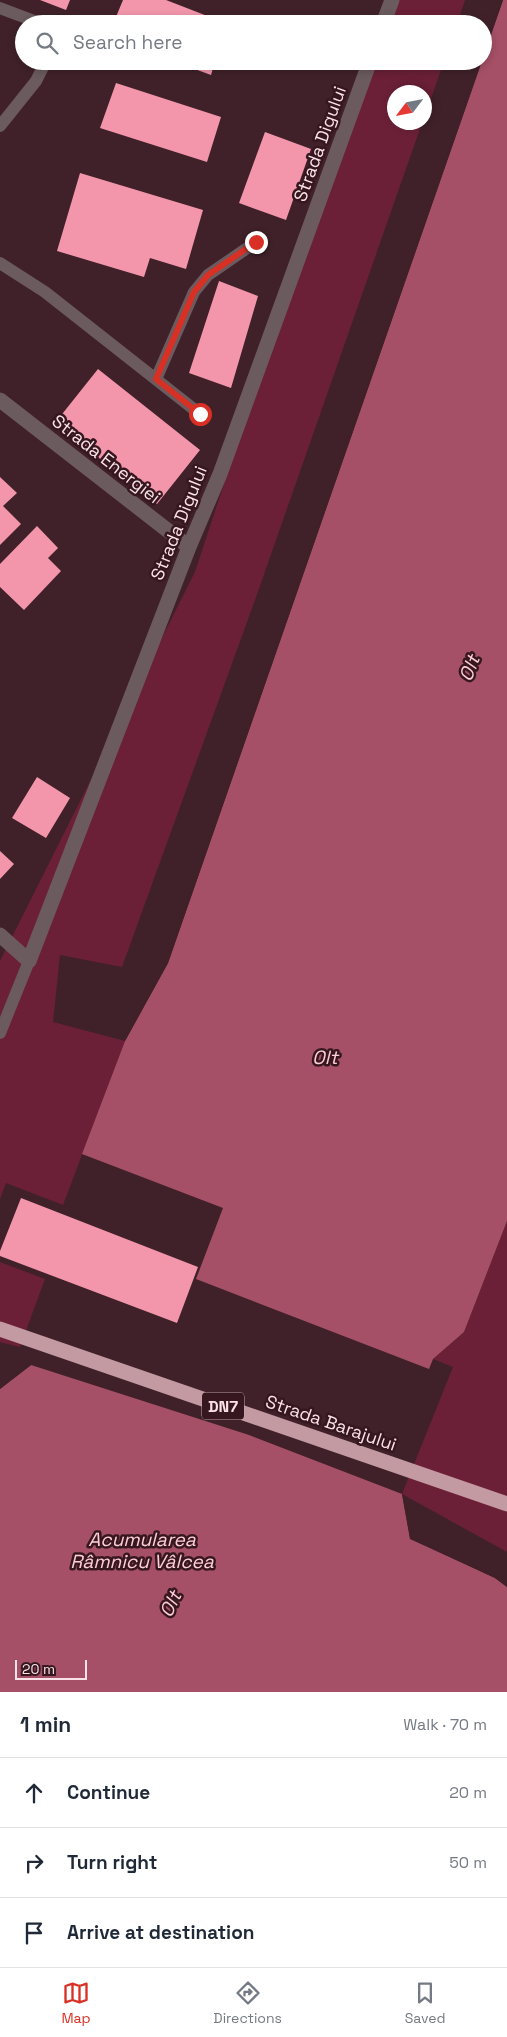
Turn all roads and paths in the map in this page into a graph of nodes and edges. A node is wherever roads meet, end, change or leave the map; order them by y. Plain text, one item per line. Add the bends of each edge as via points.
1 (392, 0) edge
2 (0, 8) edge
3 (18, 15) edge
4 (386, 15) edge
5 (42, 70) edge
6 (367, 70) edge
7 (0, 126) edge
8 (256, 242) dead end
9 (0, 262) edge
10 (156, 379) junction
11 (0, 400) edge
12 (200, 414) dead end
13 (189, 547) junction
14 (0, 935) edge
15 (29, 960) junction
16 (0, 1033) edge
17 (6, 1331) edge
18 (507, 1504) edge

1 - 4 street
2 - 3 lane
5 - 7 lane
6 - 13 street, Strada Digului via 220,474
8 - 10 lane via 208,275 194,292
9 - 10 lane via 45,292
10 - 12 lane
11 - 13 street, Strada Energiei
13 - 15 street, Strada Digului
14 - 15 street
15 - 16 lane
17 - 18 highway, Strada Barajului / DN7

